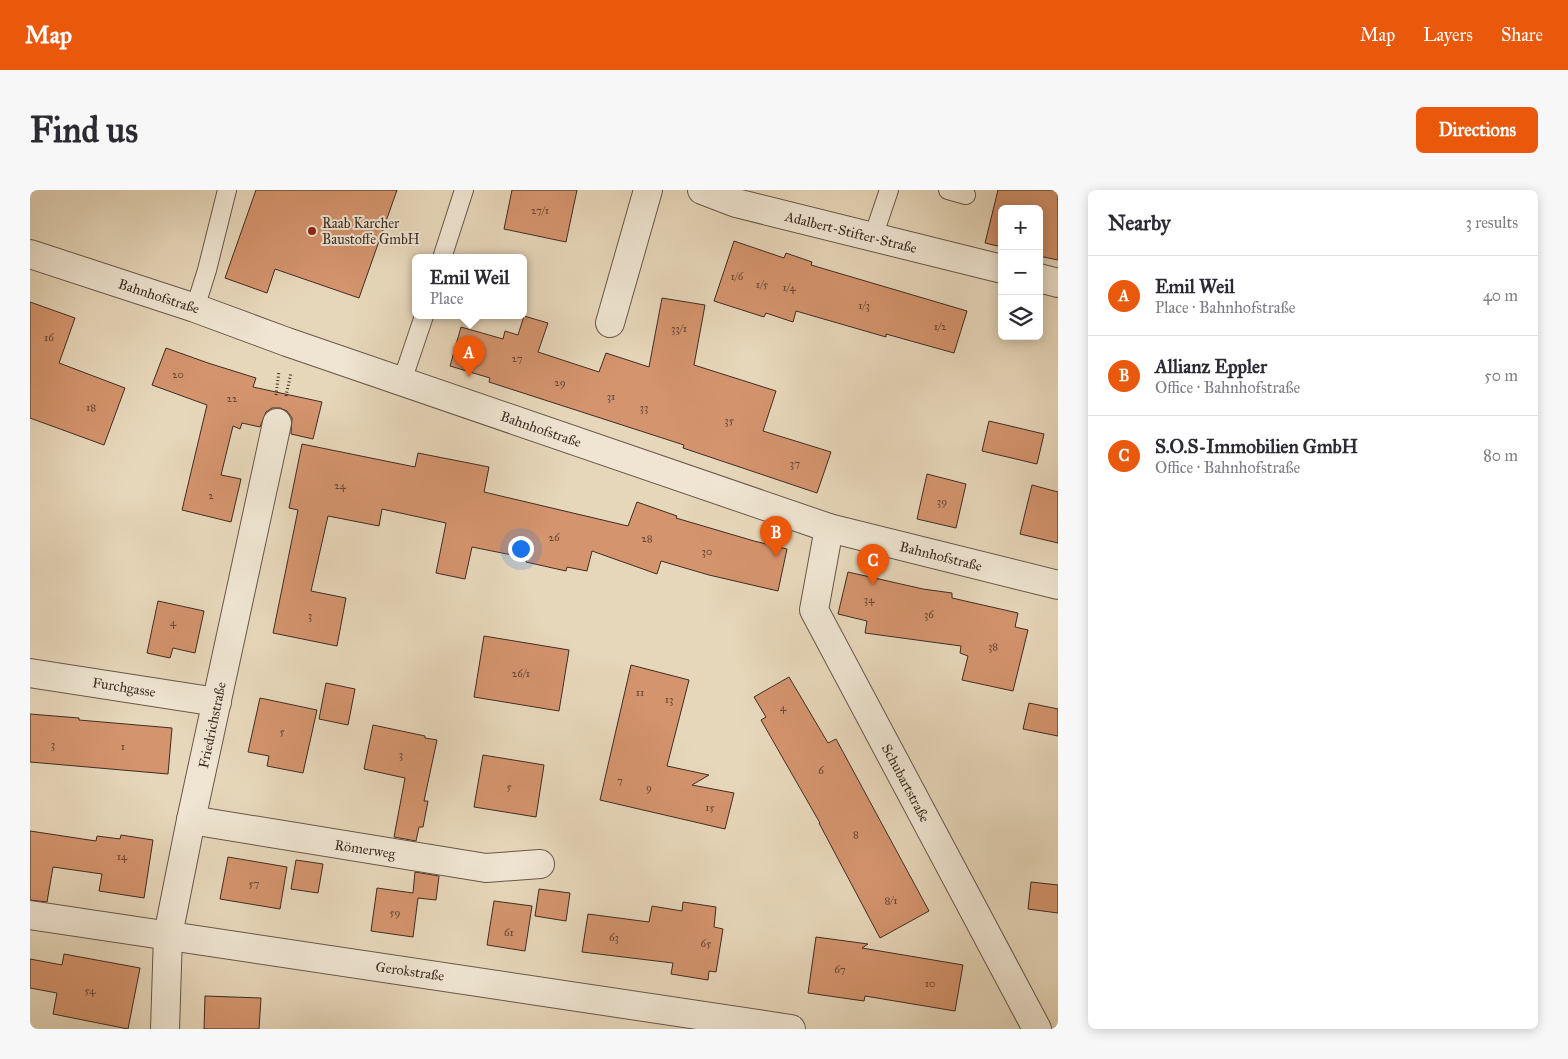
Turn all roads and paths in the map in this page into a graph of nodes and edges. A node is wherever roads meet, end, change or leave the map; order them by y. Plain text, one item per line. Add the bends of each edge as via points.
1 (227, 190) edge
2 (464, 190) edge
3 (648, 190) edge
4 (702, 190) edge
5 (889, 190) edge
6 (948, 190) edge
7 (966, 195) dead end
8 (873, 237) junction
9 (30, 254) edge
10 (443, 254) edge
11 (998, 268) edge
12 (1043, 279) edge
13 (1058, 283) edge
14 (195, 308) junction
15 (423, 319) edge
16 (610, 323) dead end
17 (287, 342) junction
18 (292, 372) dead end
19 (402, 381) junction
20 (281, 411) junction
21 (829, 528) junction
22 (1058, 585) edge
23 (30, 673) edge
24 (217, 702) junction
25 (191, 820) junction
26 (540, 864) dead end
27 (30, 915) edge
28 (168, 936) junction
29 (165, 1029) edge
30 (790, 1029) edge
31 (1037, 1029) edge

1 - 14 lane
2 - 10 lane
3 - 16 street
4 - 8 street, Adalbert-Stifter-Straße via 736,203
5 - 8 lane
6 - 7 lane
8 - 11 street, Adalbert-Stifter-Straße
9 - 14 street, Bahnhofstraße
12 - 13 street
14 - 17 street, Bahnhofstraße
15 - 19 lane
17 - 19 street, Bahnhofstraße
17 - 20 path via 276,393
18 - 20 path
19 - 21 street, Bahnhofstraße
20 - 24 street, Friedrichstraße
21 - 22 street, Bahnhofstraße
21 - 31 street, Schubartstraße via 814,610
23 - 24 street, Furchgasse
24 - 25 street, Friedrichstraße
25 - 26 street, Römerweg via 486,868
25 - 28 street, Friedrichstraße
27 - 28 street, Gerokstraße
28 - 29 street, Friedrichstraße
28 - 30 street, Gerokstraße

